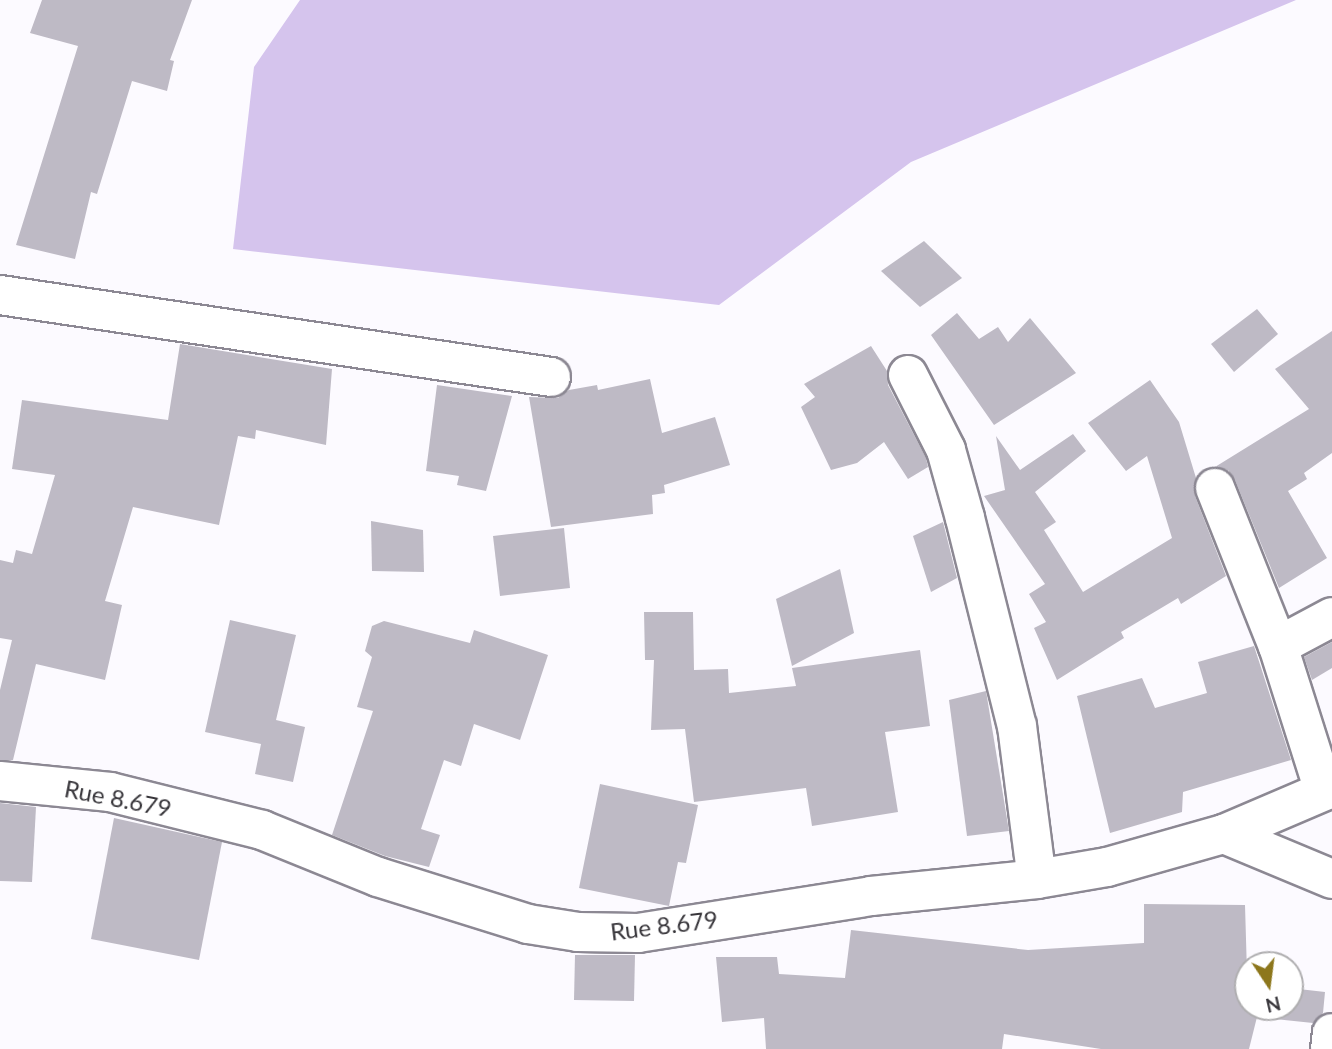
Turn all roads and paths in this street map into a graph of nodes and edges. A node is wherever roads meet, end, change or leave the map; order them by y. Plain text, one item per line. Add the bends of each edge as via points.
1 (0, 295) edge
2 (908, 375) dead end
3 (551, 377) dead end
4 (1215, 488) dead end
5 (1332, 617) edge
6 (1278, 646) junction
7 (0, 781) edge
8 (1328, 789) edge
9 (1224, 834) junction
10 (1037, 879) junction
11 (1332, 879) edge
12 (1332, 1033) edge
13 (1330, 1049) edge

1 - 3 street
2 - 10 street via 946,450 978,568 1017,726
4 - 6 street
5 - 6 street
6 - 8 street
7 - 10 street, Rue 8.679 via 110,793 262,831 378,877 528,924 578,932 638,933 871,895
8 - 9 street, Rue 8.679
9 - 10 street, Rue 8.679 via 1107,867
9 - 11 street
12 - 13 street

